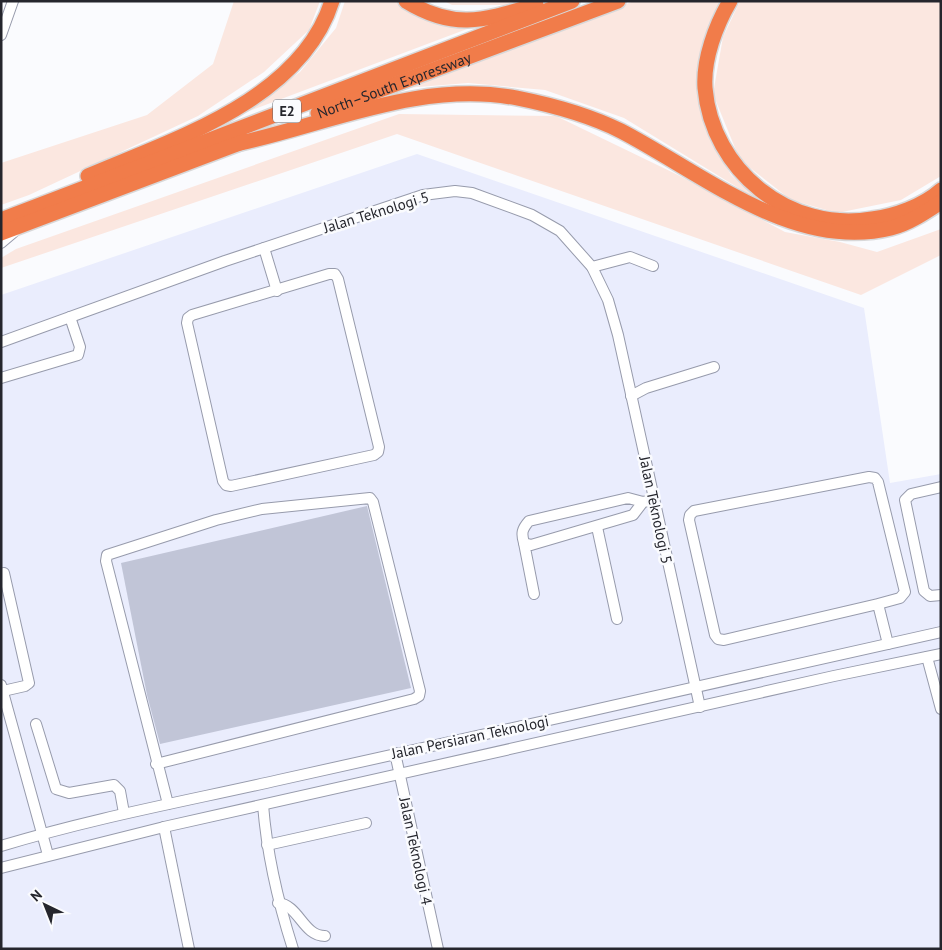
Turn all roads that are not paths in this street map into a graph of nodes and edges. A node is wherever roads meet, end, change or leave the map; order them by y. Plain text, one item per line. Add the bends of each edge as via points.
1 (13, 1) edge
2 (332, 1) edge
3 (406, 1) edge
4 (550, 1) edge
5 (572, 1) edge
6 (618, 1) edge
7 (730, 1) edge
8 (1, 35) edge
9 (236, 144) junction
10 (941, 190) edge
11 (941, 202) edge
12 (1, 212) edge
13 (1, 220) edge
14 (21, 226) junction
15 (1, 233) edge
16 (1, 243) edge
17 (264, 248) junction
18 (653, 266) dead end
19 (592, 267) junction
20 (277, 291) junction
21 (70, 317) junction
22 (1, 342) edge
23 (714, 367) dead end
24 (1, 378) edge
25 (631, 396) junction
26 (941, 488) edge
27 (654, 500) junction
28 (643, 502) junction
29 (597, 527) junction
30 (524, 543) junction
31 (4, 573) dead end
32 (534, 594) dead end
33 (941, 595) edge
34 (878, 604) junction
35 (617, 619) dead end
36 (941, 632) edge
37 (888, 644) junction
38 (941, 654) edge
39 (927, 657) junction
40 (2, 688) edge
41 (696, 688) junction
42 (700, 707) junction
43 (941, 709) edge
44 (36, 724) dead end
45 (395, 753) junction
46 (156, 764) junction
47 (399, 774) junction
48 (168, 804) junction
49 (263, 805) junction
50 (124, 813) junction
51 (366, 823) dead end
52 (164, 827) junction
53 (41, 834) junction
54 (1, 846) edge
55 (267, 846) junction
56 (48, 855) junction
57 (1, 868) edge
58 (278, 903) junction
59 (325, 936) dead end
60 (189, 949) edge
61 (293, 949) edge
62 (438, 949) edge

1 - 8 street
2 - 12 highway via 311,45 289,70 260,94 211,122
3 - 4 highway via 423,11 472,22
5 - 13 highway, North–South Expressway / E2
6 - 9 highway, North–South Expressway / E2
7 - 10 highway via 714,36 705,87 719,137 745,176 762,193 807,216 842,222 889,217
9 - 11 highway via 407,100 442,95 515,98 584,116 620,130 736,197 779,217 835,233 892,228
9 - 14 highway, North–South Expressway / E2
14 - 15 highway, North–South Expressway / E2
14 - 16 street
17 - 19 street, Jalan Teknologi 5 via 423,195 456,191 485,197 548,224 570,240
17 - 20 street
17 - 21 street, Jalan Teknologi 5
18 - 19 street via 630,257
19 - 25 street, Jalan Teknologi 5 via 613,318
20 - 20 street via 329,274 337,276 379,449 374,455 228,486 222,481 187,320 192,315
21 - 22 street, Jalan Teknologi 5
21 - 24 street via 80,348 78,355
23 - 25 street via 646,388
25 - 27 street, Jalan Teknologi 5
26 - 33 street via 911,494 905,500 924,591 930,596
27 - 28 street
27 - 41 street, Jalan Teknologi 5
28 - 29 street via 633,514
28 - 30 street via 628,498 529,522 523,528
29 - 30 street via 531,545
29 - 35 street
30 - 32 street
31 - 40 street via 29,683
34 - 34 street via 718,639 693,539 690,514 875,478 905,592 900,598
34 - 37 street
36 - 37 street, Jalan Persiaran Teknologi
37 - 41 street, Jalan Persiaran Teknologi
38 - 39 street, Jalan Persiaran Teknologi
39 - 42 street, Jalan Persiaran Teknologi
39 - 43 street
40 - 53 street
41 - 42 street, Jalan Teknologi 5
41 - 45 street, Jalan Persiaran Teknologi
42 - 47 street, Jalan Persiaran Teknologi
44 - 50 street via 56,789 69,793 114,785 120,791
45 - 47 street, Jalan Teknologi 4
45 - 48 street, Jalan Persiaran Teknologi
46 - 46 street via 107,555 216,520 262,509 370,498 419,696 414,700
46 - 48 street
47 - 49 street, Jalan Persiaran Teknologi
47 - 62 street, Jalan Teknologi 4
48 - 50 street, Jalan Persiaran Teknologi
49 - 52 street, Jalan Persiaran Teknologi
49 - 55 street
50 - 53 street, Jalan Persiaran Teknologi
51 - 55 street
52 - 56 street, Jalan Persiaran Teknologi
52 - 60 street
53 - 54 street, Jalan Persiaran Teknologi
53 - 56 street
55 - 58 street
56 - 57 street, Jalan Persiaran Teknologi
58 - 59 street via 286,905 314,934
58 - 61 street

